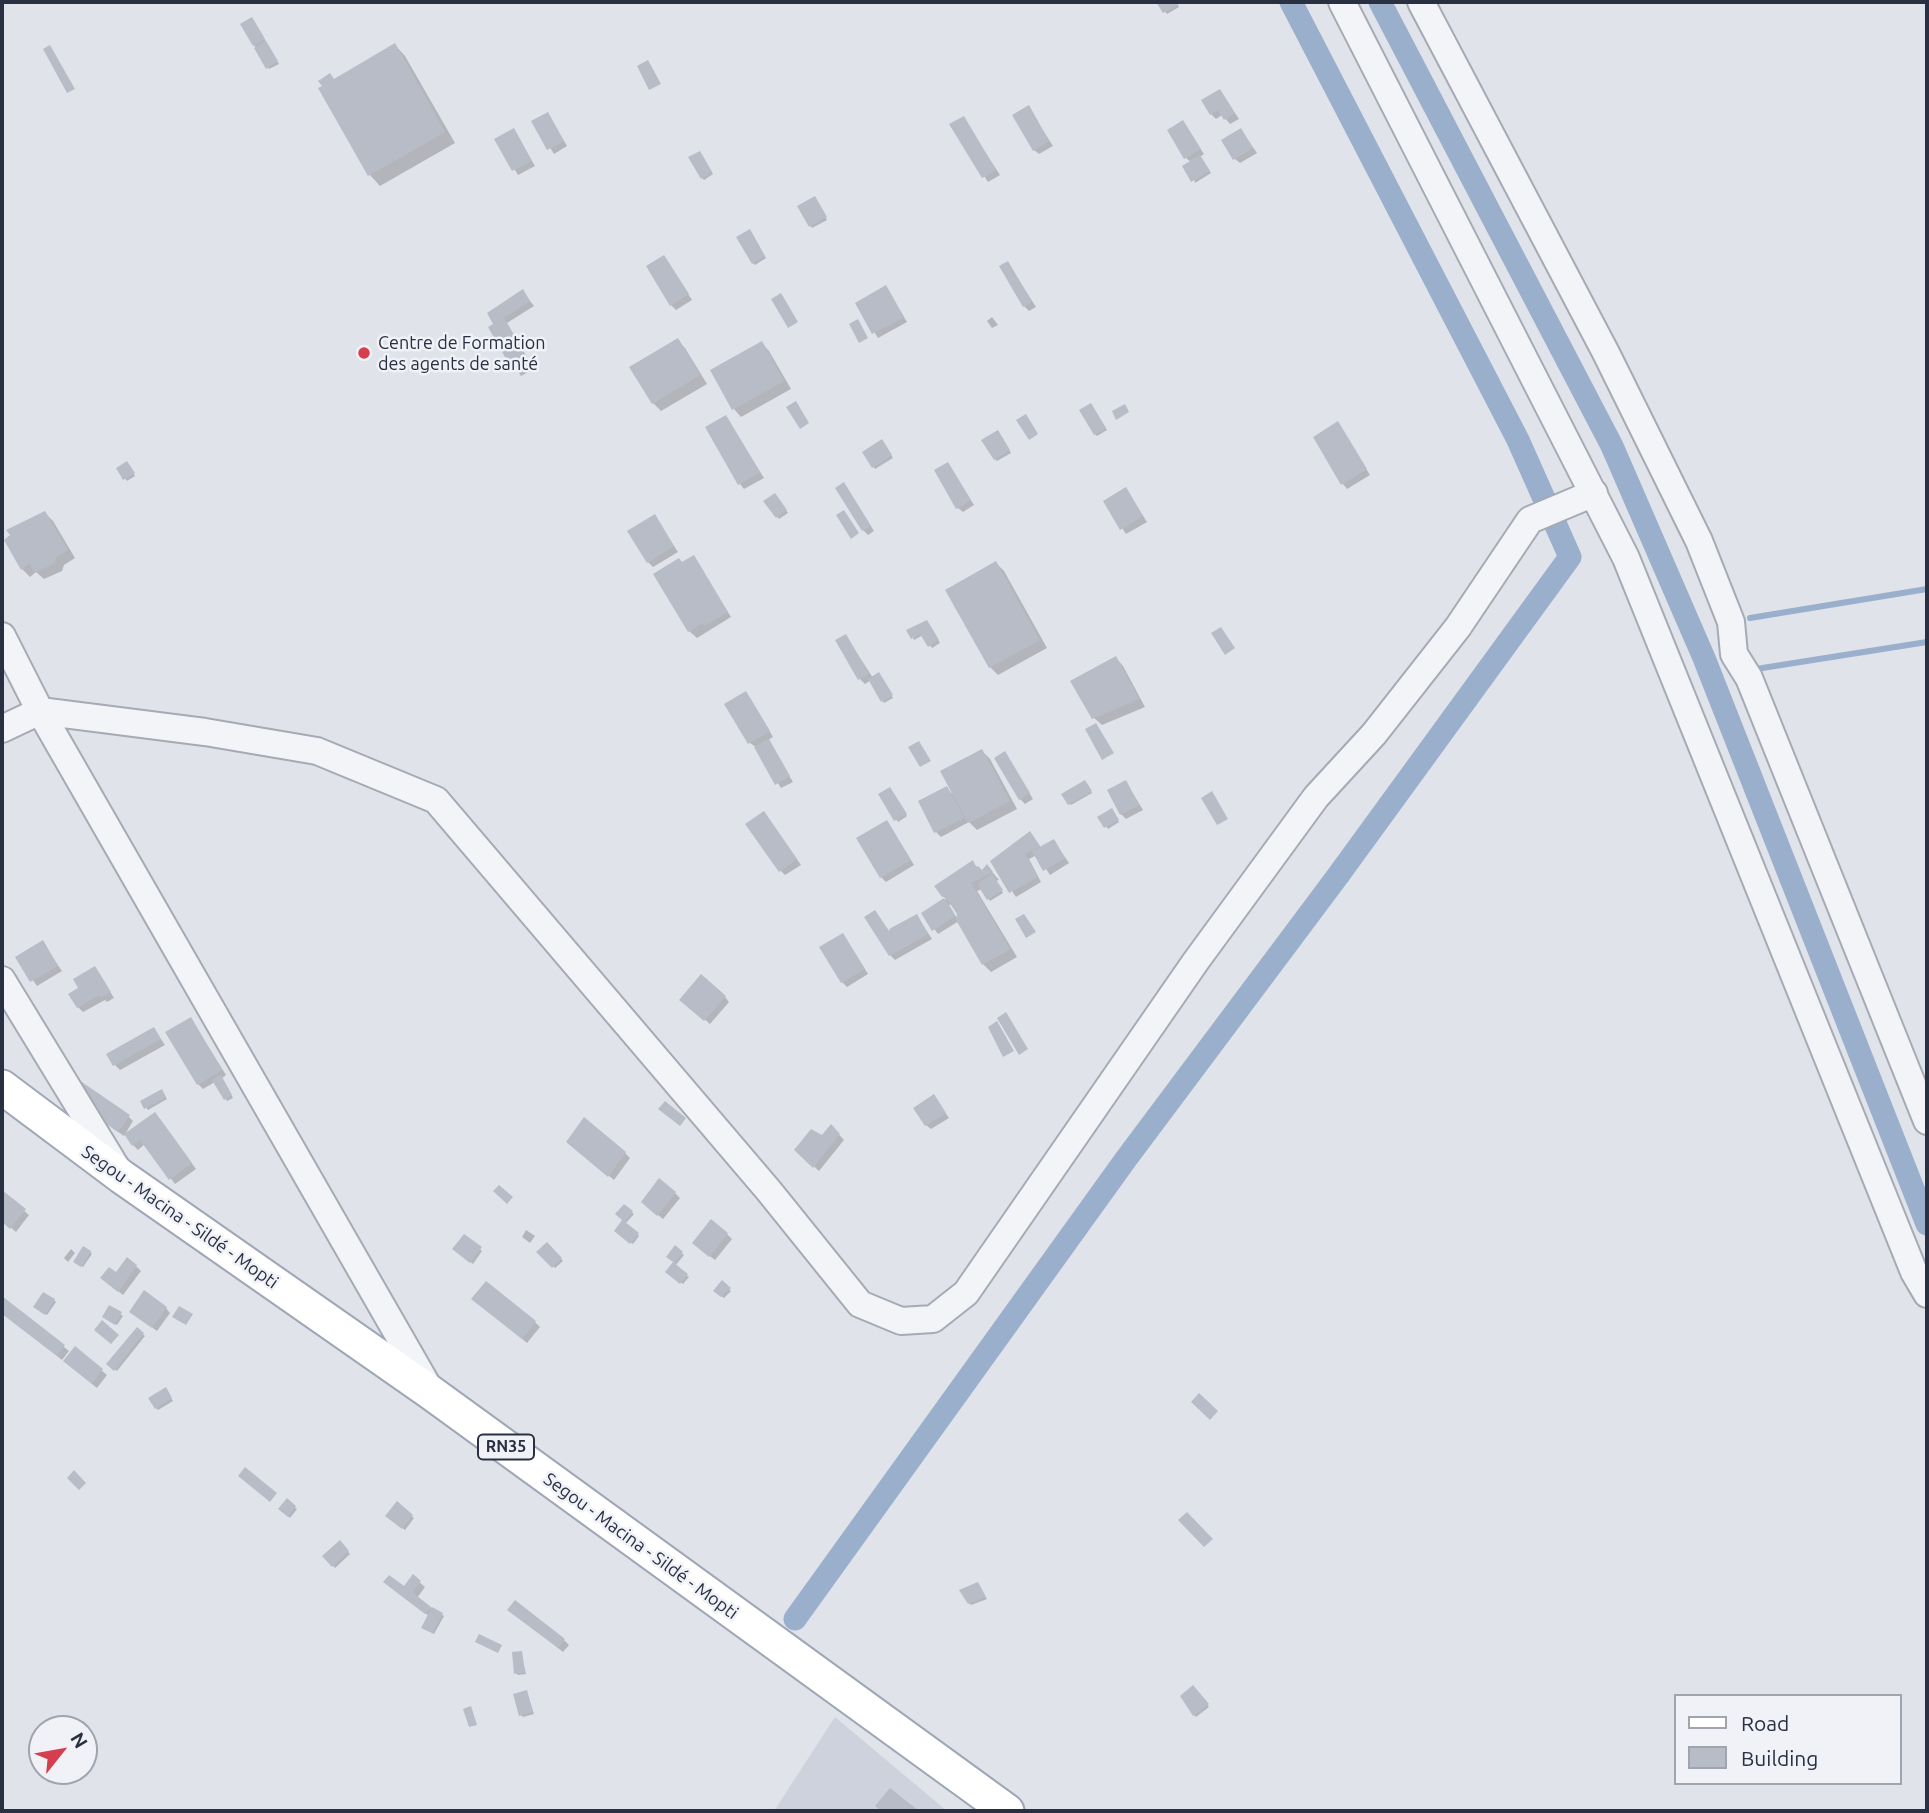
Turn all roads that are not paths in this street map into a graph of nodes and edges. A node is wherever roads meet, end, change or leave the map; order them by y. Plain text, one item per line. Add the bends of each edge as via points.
1 (1342, 2) edge
2 (1421, 2) edge
3 (1584, 497) junction
4 (2, 636) edge
5 (40, 710) junction
6 (2, 729) edge
7 (2, 980) edge
8 (2, 1087) edge
9 (1927, 1121) edge
10 (122, 1177) junction
11 (1927, 1294) edge
12 (430, 1392) junction
13 (1007, 1811) edge

1 - 3 street
2 - 9 street via 1606,353 1699,541 1731,622 1734,654 1749,678
3 - 5 street via 1530,520 1458,627 1374,734 1316,797 1196,961 966,1293 933,1319 901,1321 860,1304 436,800 317,751
3 - 11 street via 1626,558 1914,1272
4 - 5 street
5 - 6 street
5 - 12 street
7 - 10 street
8 - 10 main road, Segou - Macina - Sildé - Mopti / RN35
10 - 12 main road, Segou - Macina - Sildé - Mopti / RN35
12 - 13 main road, Segou - Macina - Sildé - Mopti / RN35

